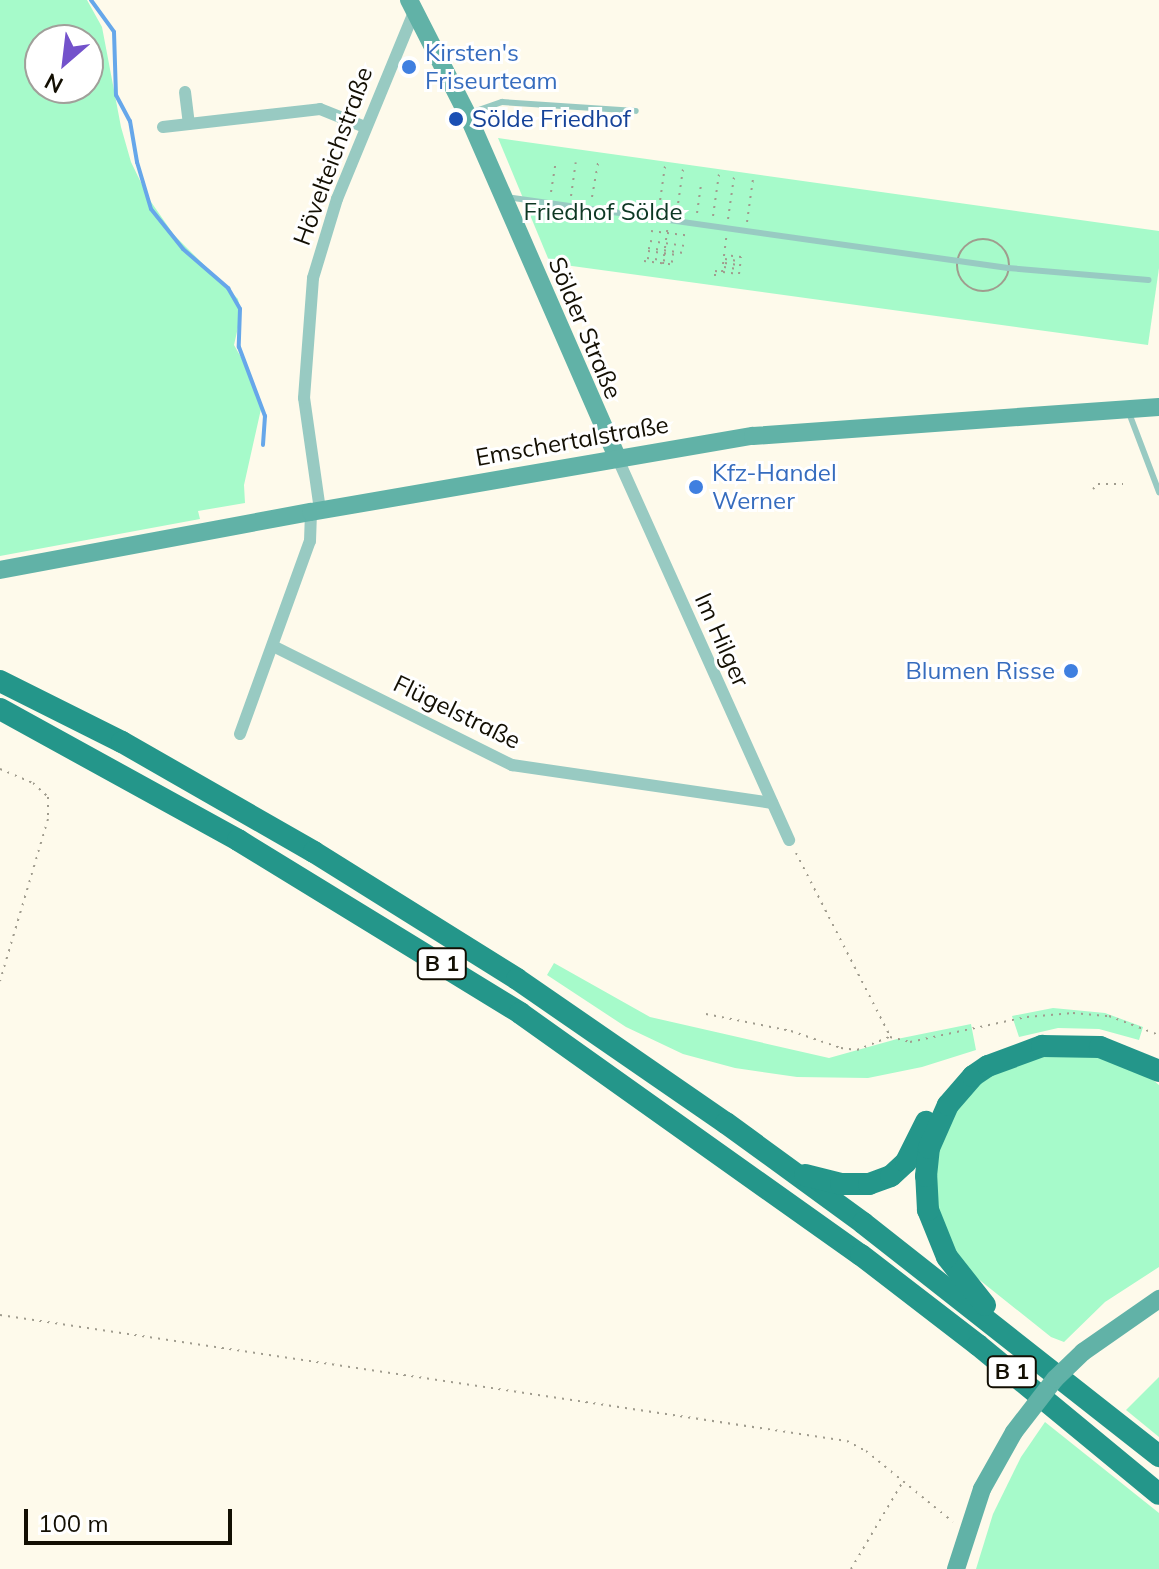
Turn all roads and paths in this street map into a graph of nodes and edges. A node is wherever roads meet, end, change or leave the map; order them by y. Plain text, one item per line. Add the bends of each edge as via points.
1 (412, 6) edge
2 (185, 92) dead end
3 (636, 111) dead end
4 (467, 115) junction
5 (189, 124) junction
6 (163, 127) dead end
7 (365, 127) junction
8 (556, 161) dead end
9 (576, 162) dead end
10 (598, 163) dead end
11 (665, 166) dead end
12 (683, 169) dead end
13 (719, 174) dead end
14 (753, 179) dead end
15 (701, 186) dead end
16 (503, 197) junction
17 (542, 202) junction
18 (570, 206) junction
19 (579, 207) junction
20 (657, 218) junction
21 (672, 220) junction
22 (695, 224) junction
23 (712, 226) junction
24 (651, 231) dead end
25 (746, 231) junction
26 (667, 233) junction
27 (686, 235) dead end
28 (650, 241) dead end
29 (665, 243) junction
30 (685, 246) dead end
31 (648, 250) dead end
32 (664, 252) junction
33 (684, 253) dead end
34 (677, 255) dead end
35 (645, 260) dead end
36 (663, 262) junction
37 (676, 264) dead end
38 (740, 266) junction
39 (715, 276) dead end
40 (1148, 280) dead end
41 (1159, 407) edge
42 (1127, 410) junction
43 (617, 457) junction
44 (1123, 484) dead end
45 (1093, 489) dead end
46 (1159, 492) edge
47 (316, 511) junction
48 (0, 570) edge
49 (275, 647) junction
50 (0, 681) edge
51 (0, 709) edge
52 (240, 734) dead end
53 (0, 769) edge
54 (772, 803) junction
55 (789, 840) joint
56 (0, 981) edge
57 (706, 1014) dead end
58 (1159, 1035) edge
59 (890, 1037) junction
60 (1159, 1054) edge
61 (1159, 1071) edge
62 (792, 1171) junction
63 (1159, 1299) edge
64 (0, 1315) edge
65 (1008, 1334) junction
66 (1159, 1456) edge
67 (903, 1482) junction
68 (1159, 1494) edge
69 (967, 1528) junction
70 (851, 1569) edge
71 (956, 1569) edge

1 - 4 main road, Sölder Straße
1 - 7 street, Hövelteichstraße
2 - 5 street
3 - 4 lane via 502,102
4 - 16 main road, Sölder Straße
5 - 6 street
5 - 7 street via 320,109
7 - 47 street, Hövelteichstraße via 327,224 307,317 304,398
8 - 17 path via 551,192
9 - 18 path
10 - 19 path via 592,197
11 - 20 path
12 - 21 path
13 - 23 path
14 - 25 path
15 - 22 path
16 - 17 lane
16 - 43 main road, Sölder Straße
17 - 18 lane
18 - 19 lane
19 - 20 lane
20 - 21 lane
21 - 22 lane
21 - 26 path
22 - 23 lane
23 - 25 lane
24 - 26 path
25 - 40 lane via 1076,276
26 - 27 path
26 - 29 path
28 - 29 path
29 - 30 path
29 - 32 path
31 - 32 path
32 - 33 path
32 - 34 path
32 - 36 path
35 - 36 path
36 - 37 path
38 - 38 path via 741,257 724,261
38 - 39 path via 739,274 715,271
41 - 42 main road, Emschertalstraße
42 - 43 main road, Emschertalstraße via 753,436
42 - 46 lane
43 - 47 main road, Emschertalstraße
43 - 54 street, Im Hilger
44 - 45 path via 1098,484
47 - 48 main road, Emschertalstraße
47 - 49 street, Hövelteichstraße
49 - 52 street, Hövelteichstraße
49 - 54 street, Flügelstraße via 512,765
50 - 62 highway, B 1 via 122,742 414,913
51 - 68 highway, B 1 via 252,848 520,1013 861,1255
53 - 56 path via 33,783 48,797 48,808
54 - 55 street, Im Hilger
55 - 59 path
57 - 59 path via 791,1031 841,1048 857,1050
58 - 59 path via 1109,1016 1073,1013 1027,1017 910,1042
60 - 62 highway via 1125,1040 1086,1033 1029,1038 965,1066 943,1090 917,1144 891,1176 869,1184 841,1184
61 - 65 highway via 1100,1047 1064,1043 1031,1048 973,1076 940,1118 926,1176 932,1224 955,1269
62 - 65 highway, B 1
63 - 69 main road, bridge via 1083,1352 1055,1379 1014,1432
64 - 67 path via 847,1441
65 - 66 highway, B 1
67 - 69 path via 941,1516
67 - 70 path
69 - 71 main road

